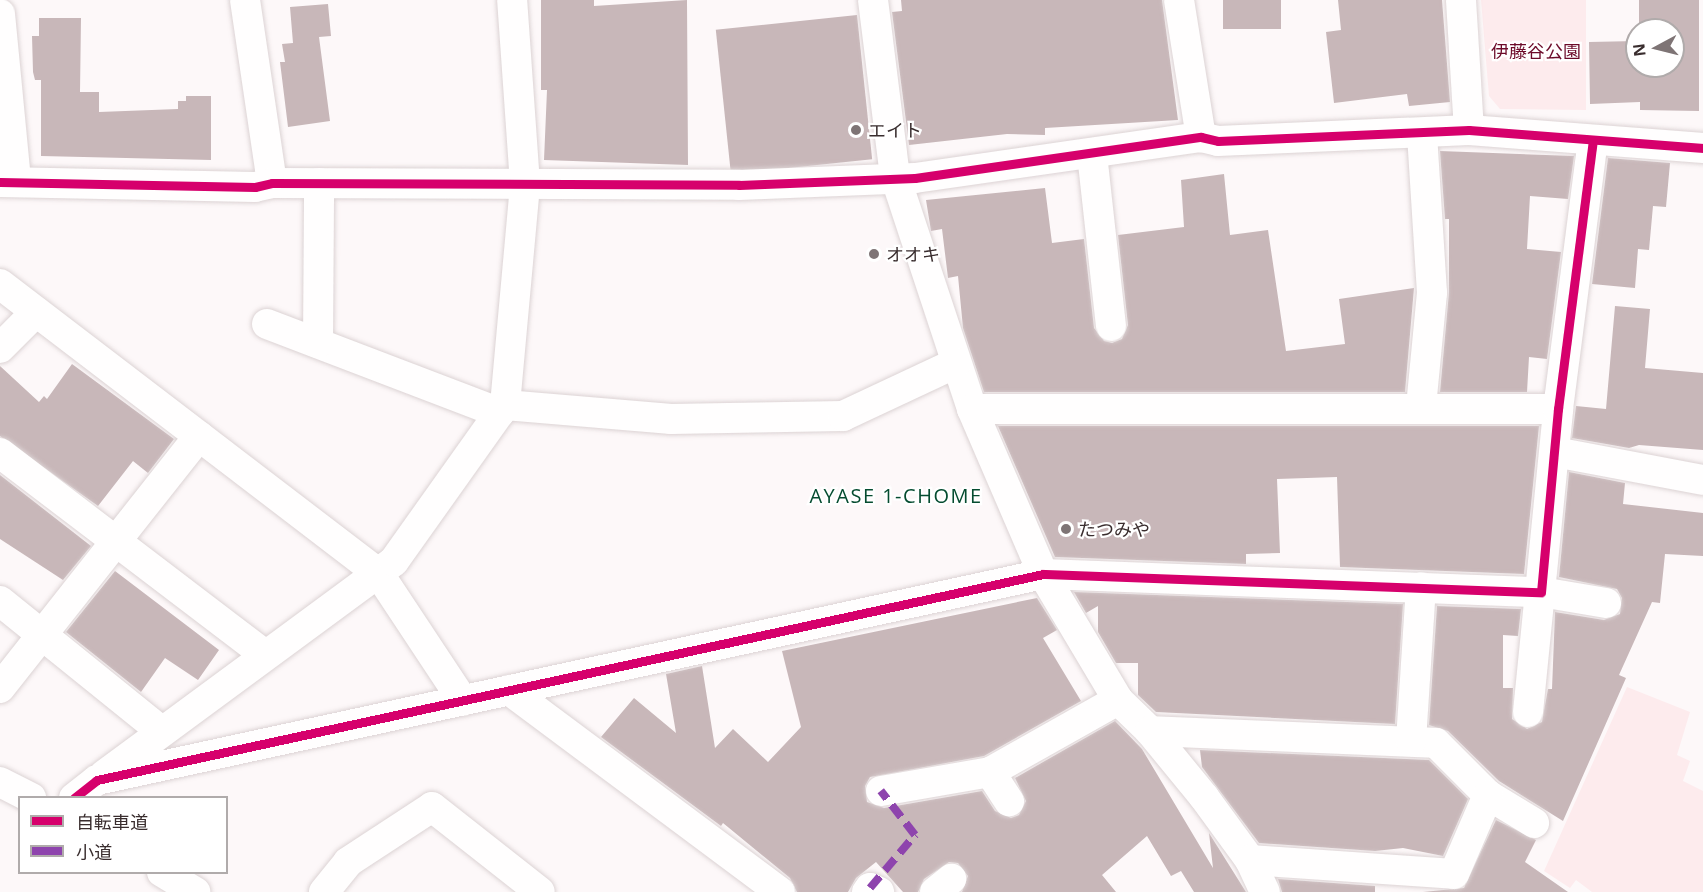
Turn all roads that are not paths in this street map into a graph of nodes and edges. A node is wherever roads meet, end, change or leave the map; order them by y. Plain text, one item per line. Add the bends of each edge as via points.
1 (244, 0) edge
2 (512, 0) edge
3 (873, 0) edge
4 (1179, 0) edge
5 (1461, 0) edge
6 (0, 22) edge
7 (1469, 130) junction
8 (1422, 133) junction
9 (1202, 137) junction
10 (1593, 140) junction
11 (1703, 148) edge
12 (1092, 154) junction
13 (895, 176) junction
14 (8, 182) edge
15 (272, 183) junction
16 (319, 183) junction
17 (525, 184) junction
18 (0, 284) edge
19 (36, 312) junction
20 (267, 324) dead end
21 (1112, 326) dead end
22 (318, 343) junction
23 (0, 348) edge
24 (956, 363) junction
25 (1421, 407) junction
26 (502, 409) junction
27 (972, 409) junction
28 (1558, 409) junction
29 (199, 436) junction
30 (1554, 452) junction
31 (0, 453) edge
32 (1703, 480) edge
33 (117, 540) junction
34 (379, 574) junction
35 (1043, 574) junction
36 (1421, 587) junction
37 (1541, 592) junction
38 (0, 601) edge
39 (1606, 603) dead end
40 (42, 633) junction
41 (264, 654) junction
42 (0, 688) edge
43 (508, 690) junction
44 (1118, 700) junction
45 (464, 701) junction
46 (1528, 712) dead end
47 (161, 731) junction
48 (1150, 731) junction
49 (1411, 741) junction
50 (990, 772) junction
51 (0, 782) edge
52 (86, 789) edge
53 (881, 791) dead end
54 (1488, 795) junction
55 (27, 796) edge
56 (1009, 801) dead end
57 (1534, 823) dead end
58 (1250, 860) junction
59 (164, 874) edge
60 (1403, 880) edge
61 (195, 892) edge
62 (324, 892) edge
63 (540, 892) edge
64 (780, 892) edge
65 (867, 892) edge
66 (879, 892) edge
67 (1265, 892) edge

1 - 15 street
2 - 17 street
3 - 13 street
4 - 9 street
5 - 7 street
6 - 14 street
7 - 8 street
7 - 10 street
8 - 9 street via 1218,141
8 - 25 street via 1432,293
9 - 12 street
10 - 11 street
10 - 28 street
12 - 13 street via 915,178
12 - 21 street
13 - 17 street via 739,184
13 - 24 street
14 - 15 street via 255,187
15 - 16 street
16 - 17 street
16 - 22 street
17 - 26 street
18 - 19 street
19 - 23 street
19 - 29 street
20 - 22 street
22 - 26 street
24 - 26 street via 843,416 671,419
24 - 27 street
25 - 27 street
25 - 28 street
26 - 34 street via 420,531
27 - 35 street
28 - 30 street
29 - 33 street
29 - 34 street
30 - 32 street
30 - 37 street
31 - 33 street
33 - 40 street
33 - 41 street
34 - 41 street
34 - 45 street
35 - 36 street
35 - 43 street
35 - 44 street
36 - 37 street
36 - 49 street
37 - 39 street
37 - 46 street
38 - 40 street
40 - 42 street
40 - 47 street
41 - 47 street
43 - 45 street
43 - 64 street
44 - 48 street
44 - 50 street
45 - 52 street
47 - 52 street
48 - 49 street
48 - 58 street
49 - 54 street via 1436,743
50 - 53 street
50 - 56 street
51 - 55 street
54 - 57 street
54 - 60 street via 1454,874
58 - 60 street
58 - 67 street
59 - 61 street
62 - 63 street via 348,862 432,807
65 - 66 street via 870,888

